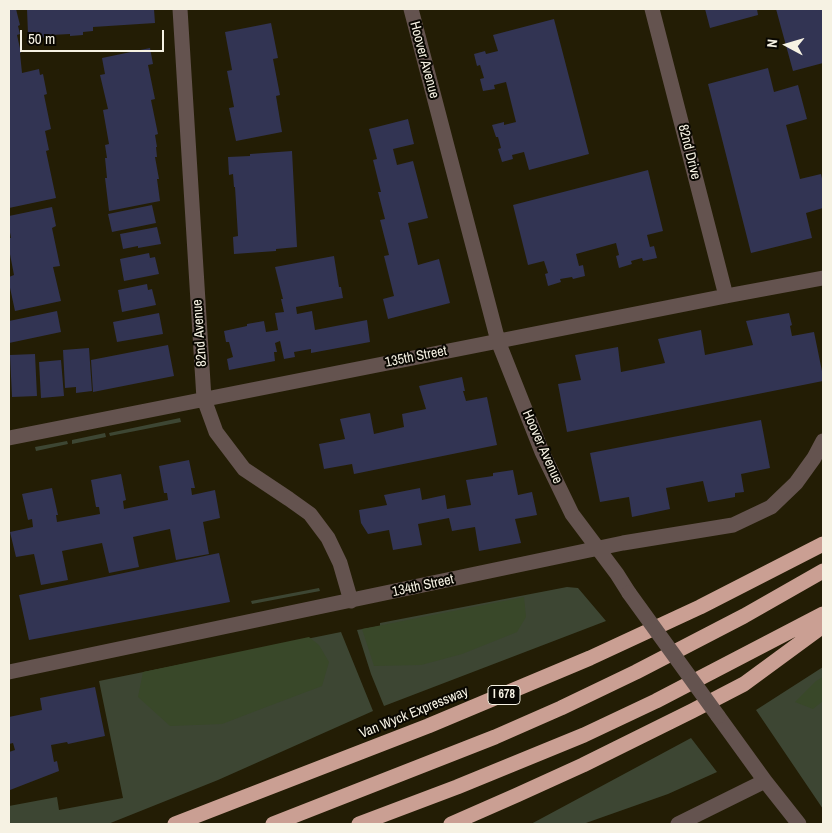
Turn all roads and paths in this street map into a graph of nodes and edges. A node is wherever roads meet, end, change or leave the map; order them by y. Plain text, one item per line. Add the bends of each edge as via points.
1 (180, 9) edge
2 (411, 9) edge
3 (652, 9) edge
4 (823, 278) edge
5 (726, 296) junction
6 (498, 341) junction
7 (204, 399) junction
8 (9, 438) edge
9 (823, 441) edge
10 (823, 544) edge
11 (597, 549) junction
12 (823, 570) edge
13 (351, 601) junction
14 (823, 614) edge
15 (823, 626) edge
16 (9, 672) edge
17 (765, 781) junction
18 (175, 824) edge
19 (273, 824) edge
20 (359, 824) edge
21 (451, 824) edge
22 (678, 824) edge
23 (799, 824) edge

1 - 7 street, 82nd Avenue
2 - 6 street, Hoover Avenue
3 - 5 street, 82nd Drive
4 - 5 street, 135th Street
5 - 6 street, 135th Street
6 - 7 street, 135th Street
6 - 11 street, Hoover Avenue via 542,452 572,514
7 - 8 street, 135th Street
7 - 13 street, 82nd Avenue via 216,432 244,470 310,514 328,538 340,563
9 - 11 street, 134th Street via 796,483 771,507 733,525
10 - 18 highway, Van Wyck Expressway / I 678 via 582,662 428,726
11 - 13 street, 134th Street
11 - 17 street, Hoover Avenue, bridge
12 - 19 highway via 744,616 587,696 495,737
13 - 16 street, 134th Street
14 - 20 highway via 584,735
15 - 21 highway via 744,684 633,741
17 - 22 street
17 - 23 street, Hoover Avenue

